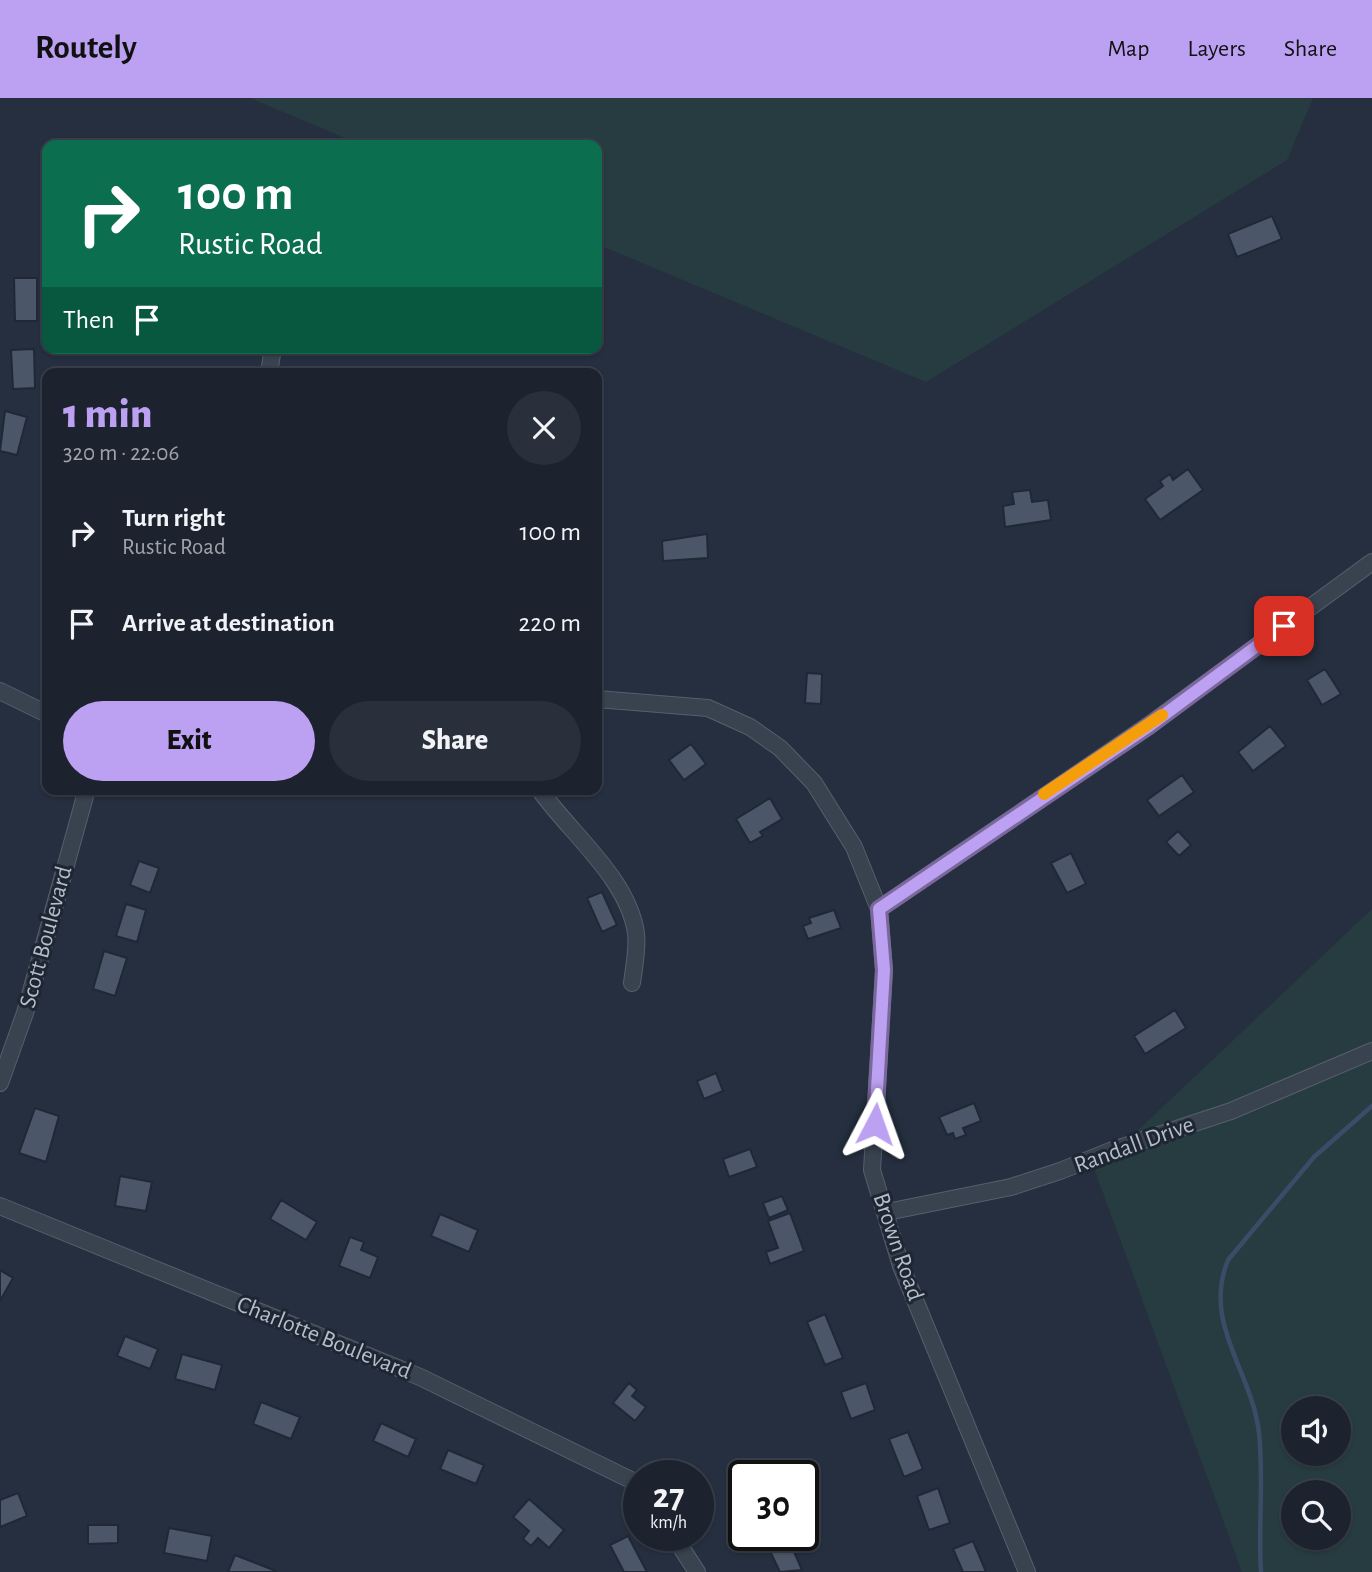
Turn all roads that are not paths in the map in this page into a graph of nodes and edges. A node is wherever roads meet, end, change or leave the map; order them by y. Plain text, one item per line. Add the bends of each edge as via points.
1 (1372, 562) edge
2 (0, 691) edge
3 (602, 699) edge
4 (42, 712) edge
5 (85, 795) edge
6 (544, 795) edge
7 (879, 909) junction
8 (632, 982) dead end
9 (1372, 1051) edge
10 (0, 1083) edge
11 (0, 1206) edge
12 (887, 1212) junction
13 (623, 1476) edge
14 (683, 1551) edge
15 (697, 1572) edge
16 (1027, 1572) edge

1 - 7 street via 1149,726
2 - 4 street
3 - 7 street, Brown Road via 708,708 750,727 780,748 814,783 853,847
5 - 10 street, Scott Boulevard via 25,1013
6 - 8 street via 599,860 628,907 636,934
7 - 12 street, Brown Road via 884,970 872,1170
9 - 12 street, Randall Drive via 1231,1111 1060,1171 1011,1187
11 - 13 street, Charlotte Boulevard via 420,1377
12 - 16 street, Brown Road via 901,1266
14 - 15 street

